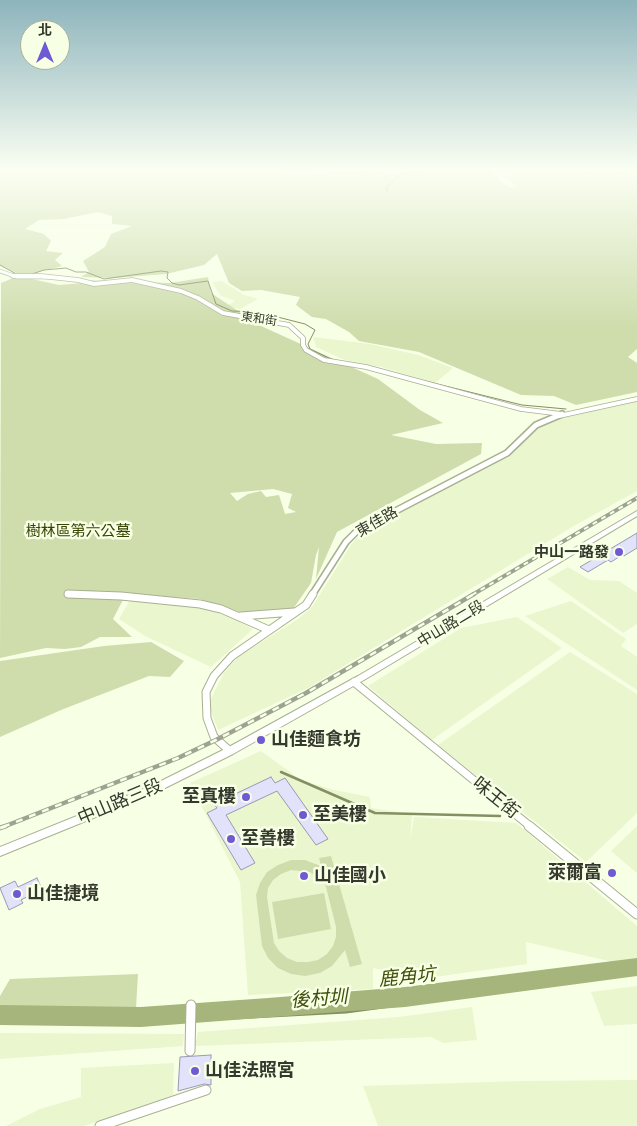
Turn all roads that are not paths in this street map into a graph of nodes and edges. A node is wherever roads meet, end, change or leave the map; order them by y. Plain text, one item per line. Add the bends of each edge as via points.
1 (0, 271) edge
2 (637, 399) edge
3 (563, 414) junction
4 (637, 513) edge
5 (68, 594) dead end
6 (296, 612) junction
7 (241, 616) junction
8 (269, 630) junction
9 (354, 682) junction
10 (264, 732) joint
11 (230, 751) junction
12 (0, 852) edge
13 (637, 914) edge
14 (191, 1005) dead end
15 (190, 1051) dead end
16 (206, 1090) dead end
17 (100, 1126) edge

1 - 3 street, 東和街 via 16,278 41,276 94,284 132,280 181,291 222,313 289,325 303,338 306,350 324,360 520,409
2 - 3 street, 東佳路
3 - 6 street, 東佳路 via 536,424 508,453 357,531 346,542 306,605
4 - 9 main road, 中山路二段
5 - 7 street via 200,604
6 - 7 street
6 - 8 street, 東佳路
7 - 8 street
8 - 11 street, 東佳路 via 232,656 214,676 206,692 207,718 214,737
9 - 10 main road, 中山路二段
9 - 13 street, 味王街
10 - 11 main road, 中山路三段
11 - 12 main road, 中山路三段 via 154,789
14 - 15 street
16 - 17 street

